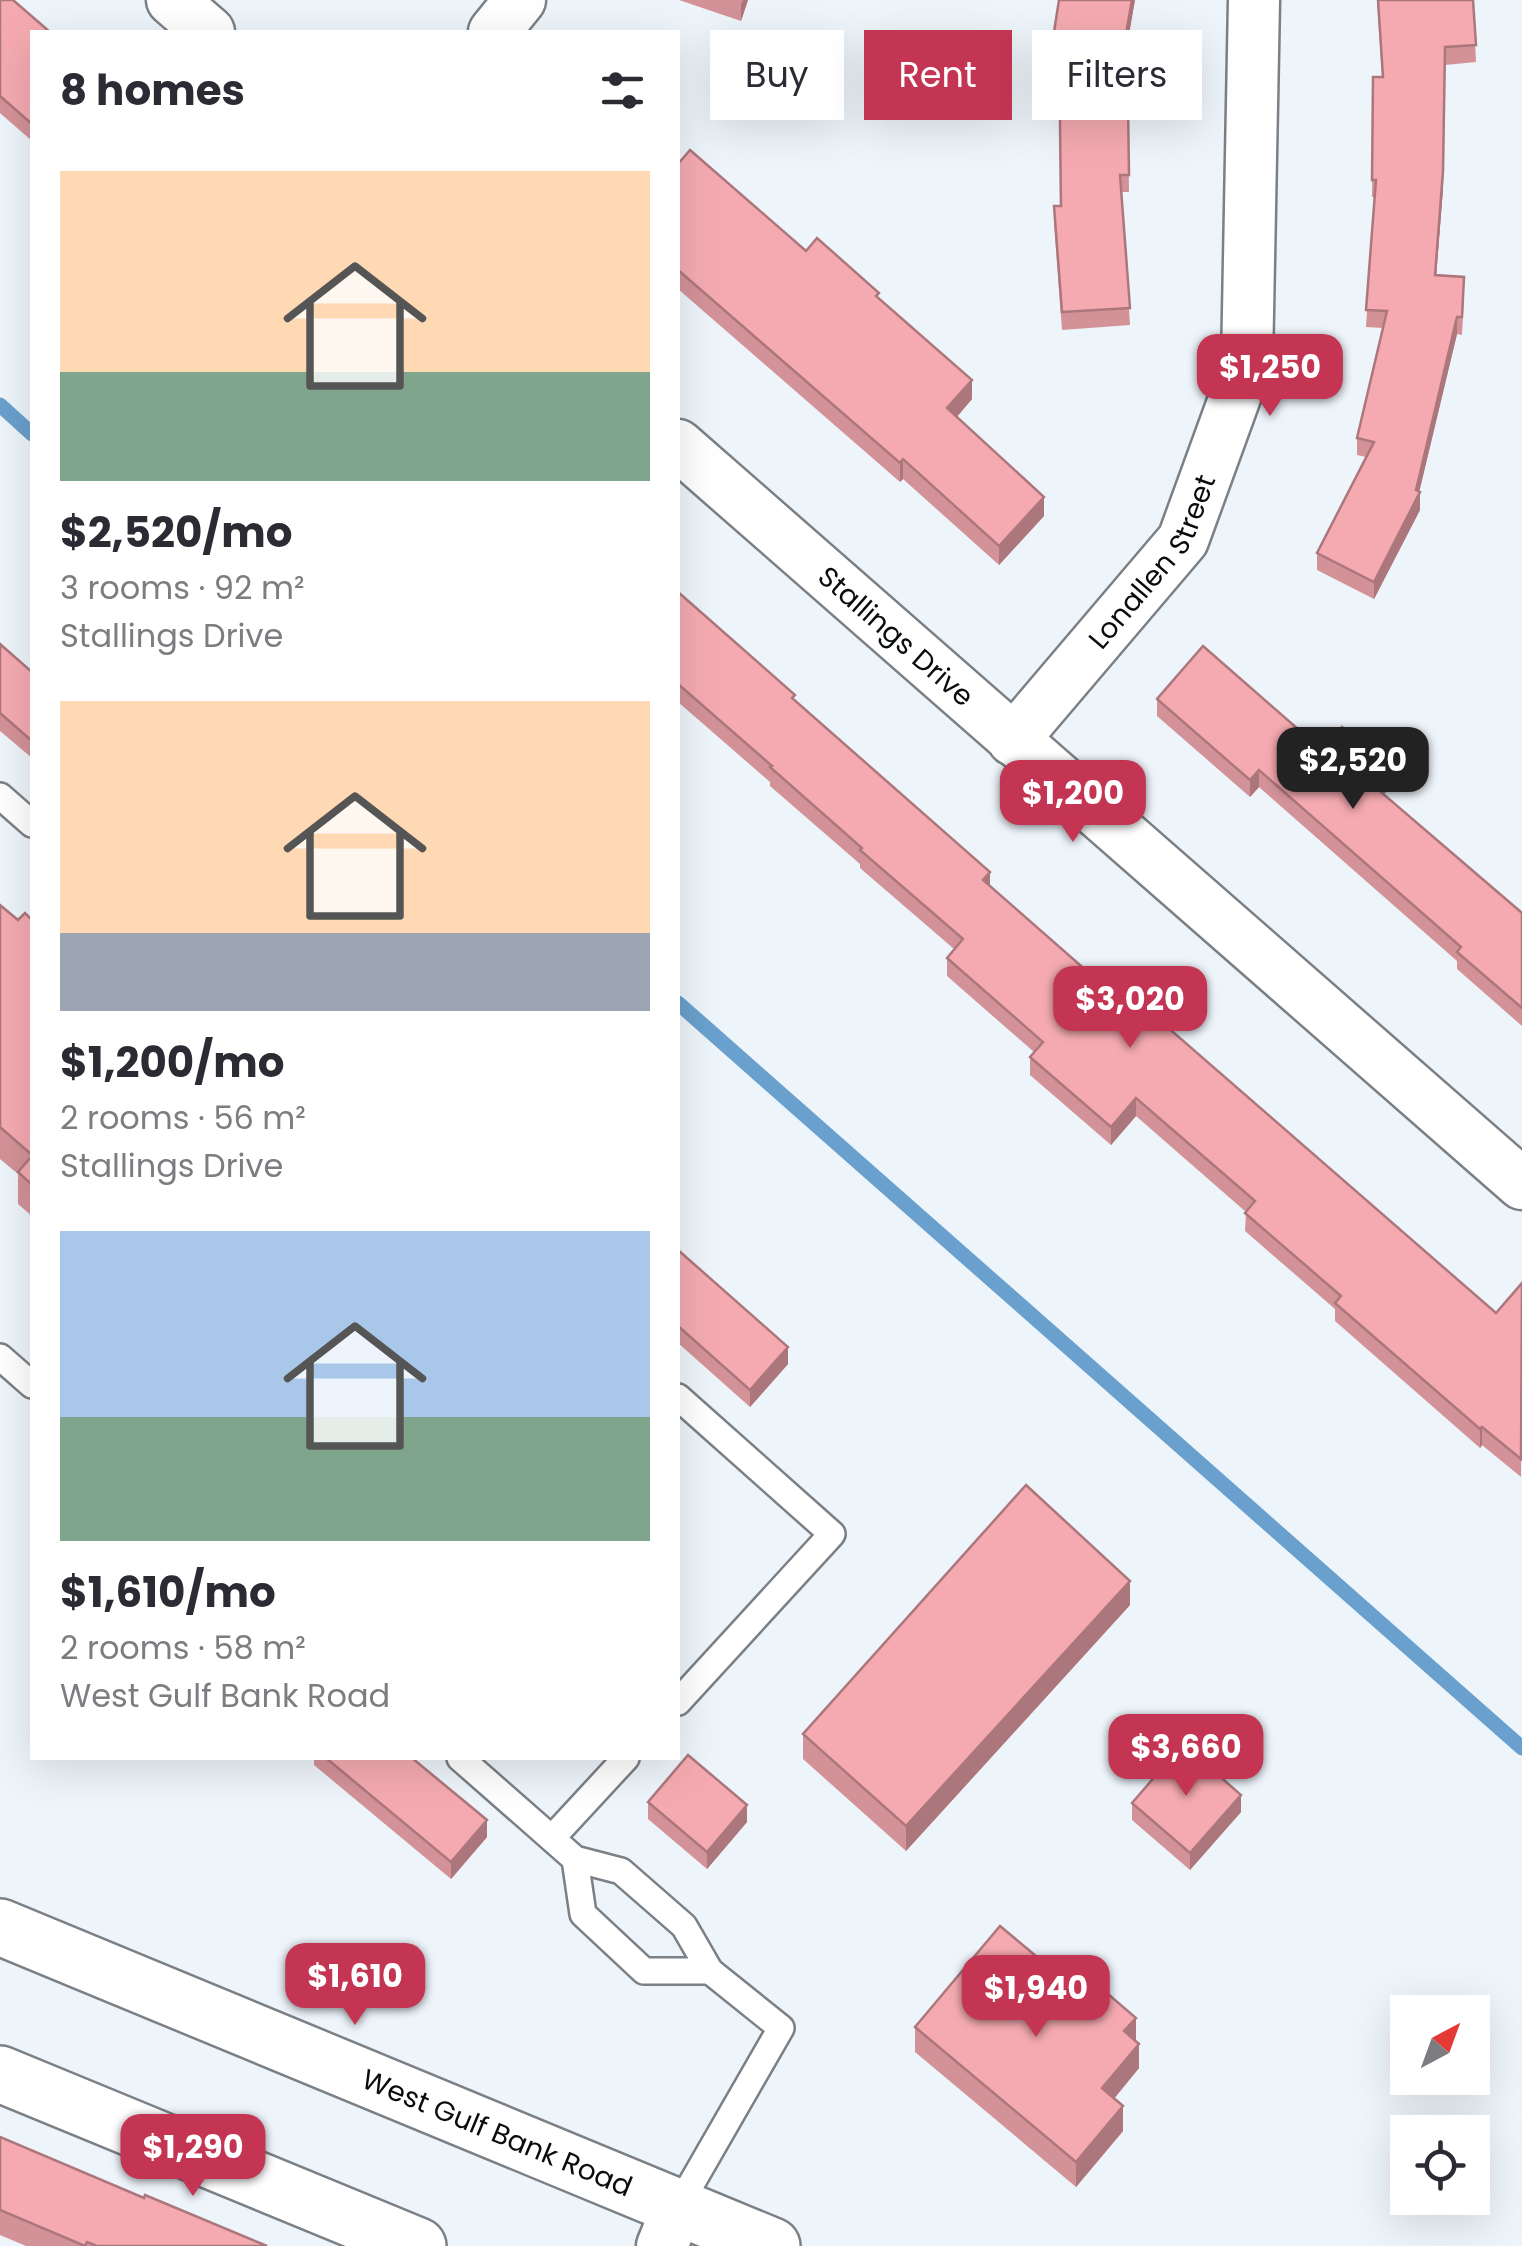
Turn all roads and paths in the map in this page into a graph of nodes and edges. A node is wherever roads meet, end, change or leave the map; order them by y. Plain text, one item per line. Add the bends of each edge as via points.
1 (172, 0) edge
2 (520, 0) edge
3 (1254, 0) edge
4 (207, 30) edge
5 (496, 30) edge
6 (680, 447) edge
7 (1012, 740) junction
8 (0, 796) edge
9 (30, 822) edge
10 (1522, 1184) edge
11 (0, 1357) edge
12 (30, 1383) edge
13 (680, 1399) edge
14 (680, 1700) edge
15 (462, 1760) edge
16 (624, 1760) edge
17 (552, 1838) junction
18 (575, 1860) junction
19 (0, 1927) edge
20 (710, 1972) junction
21 (0, 2074) edge
22 (670, 2226) edge
23 (418, 2246) edge
24 (772, 2246) edge

1 - 4 street
2 - 5 street
3 - 7 street, Lonallen Street via 1248,364 1184,540
6 - 7 street, Stallings Drive
7 - 10 street, Stallings Drive
8 - 9 lane
11 - 12 lane
13 - 14 lane via 832,1534
15 - 17 lane
16 - 17 lane
17 - 18 lane
18 - 20 lane via 621,1871 684,1926
18 - 20 lane via 583,1914 644,1972
19 - 22 main road, West Gulf Bank Road
20 - 22 lane via 780,2028
21 - 23 main road
22 - 24 main road, West Gulf Bank Road

